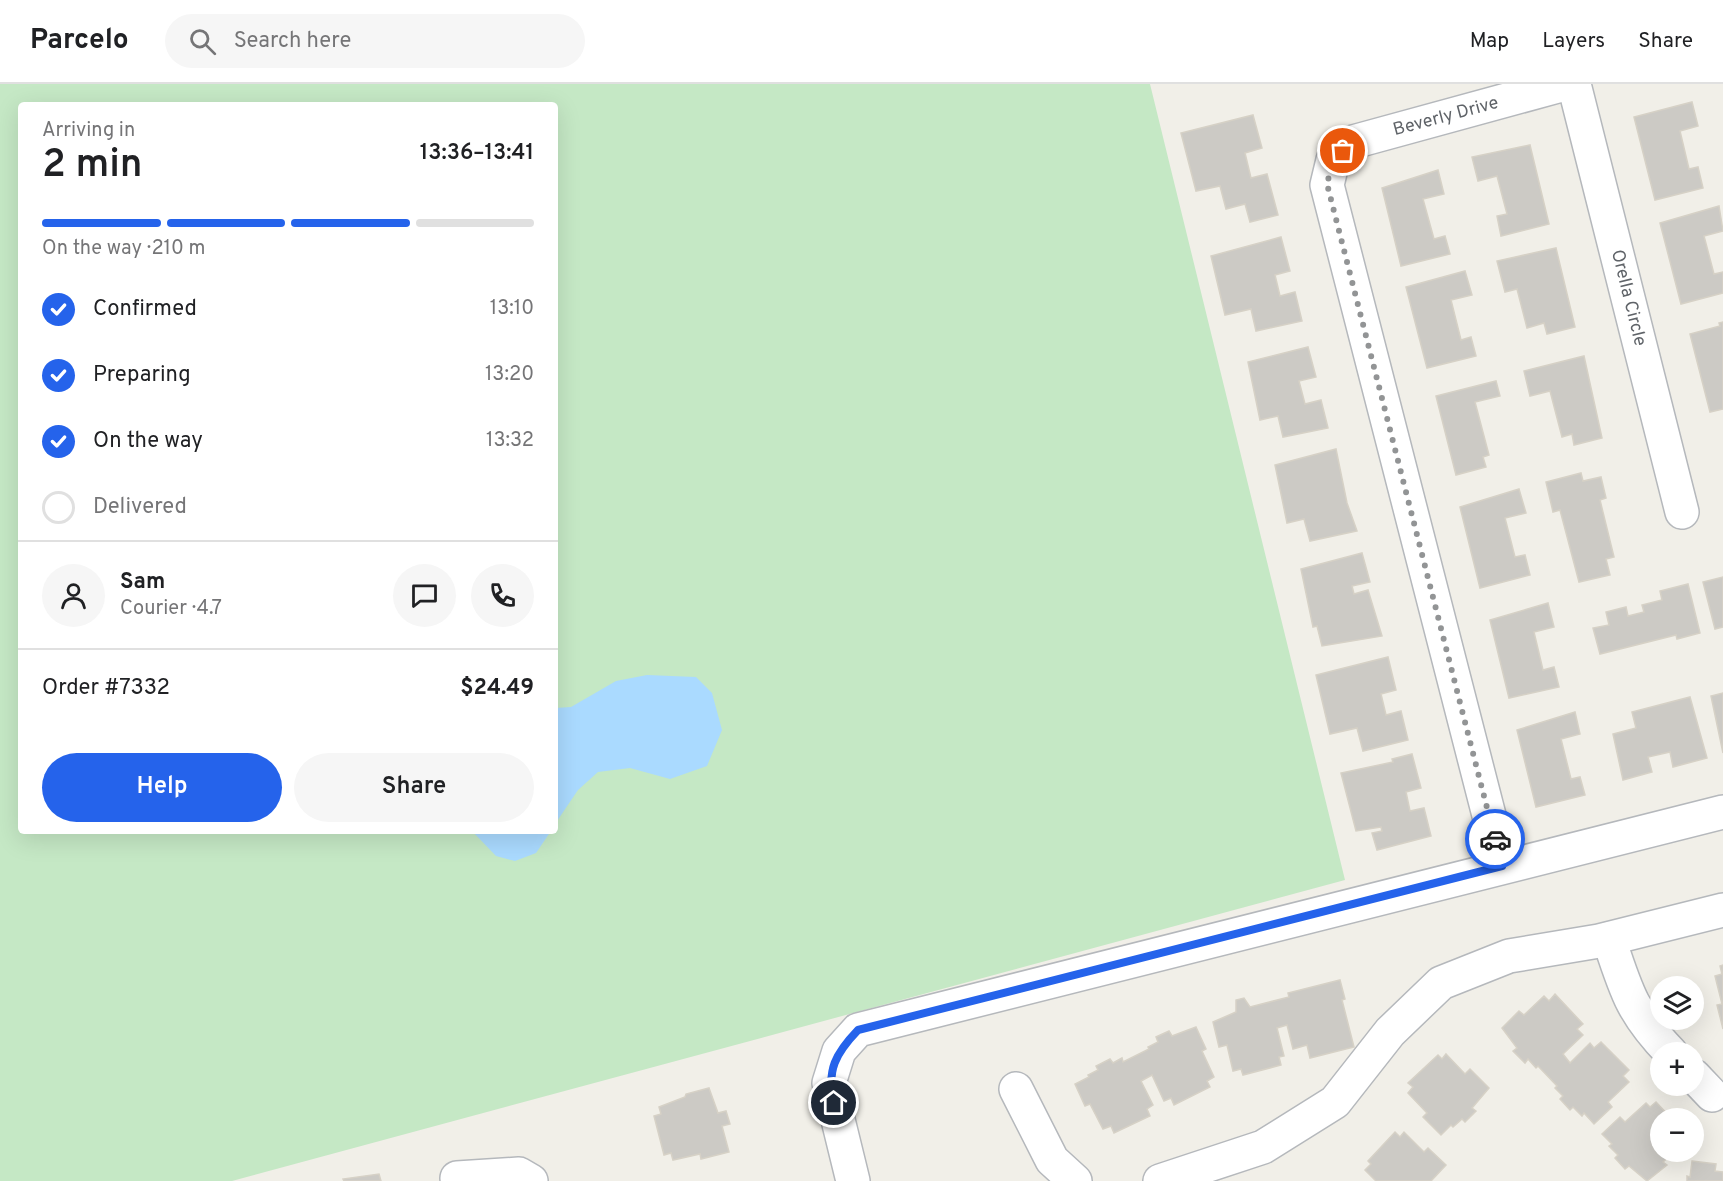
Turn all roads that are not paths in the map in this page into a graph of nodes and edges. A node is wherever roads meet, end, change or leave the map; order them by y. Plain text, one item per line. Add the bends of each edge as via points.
1 (1565, 84) edge
2 (1574, 84) edge
3 (1682, 512) dead end
4 (1723, 812) edge
5 (1502, 866) junction
6 (1723, 910) edge
7 (1609, 939) junction
8 (1660, 1042) edge
9 (1016, 1089) dead end
10 (457, 1178) dead end
11 (531, 1181) edge
12 (852, 1181) edge
13 (1075, 1181) edge
14 (1160, 1181) edge

1 - 5 street, Beverly Drive via 1353,142 1333,160 1327,184
2 - 3 street, Orella Circle
4 - 5 street
5 - 12 street via 858,1030 839,1051 829,1083
6 - 7 street
7 - 8 street via 1627,996
7 - 14 street via 1509,956 1440,983 1390,1032 1335,1102 1263,1147
9 - 13 street via 1052,1160
10 - 11 street via 519,1174

